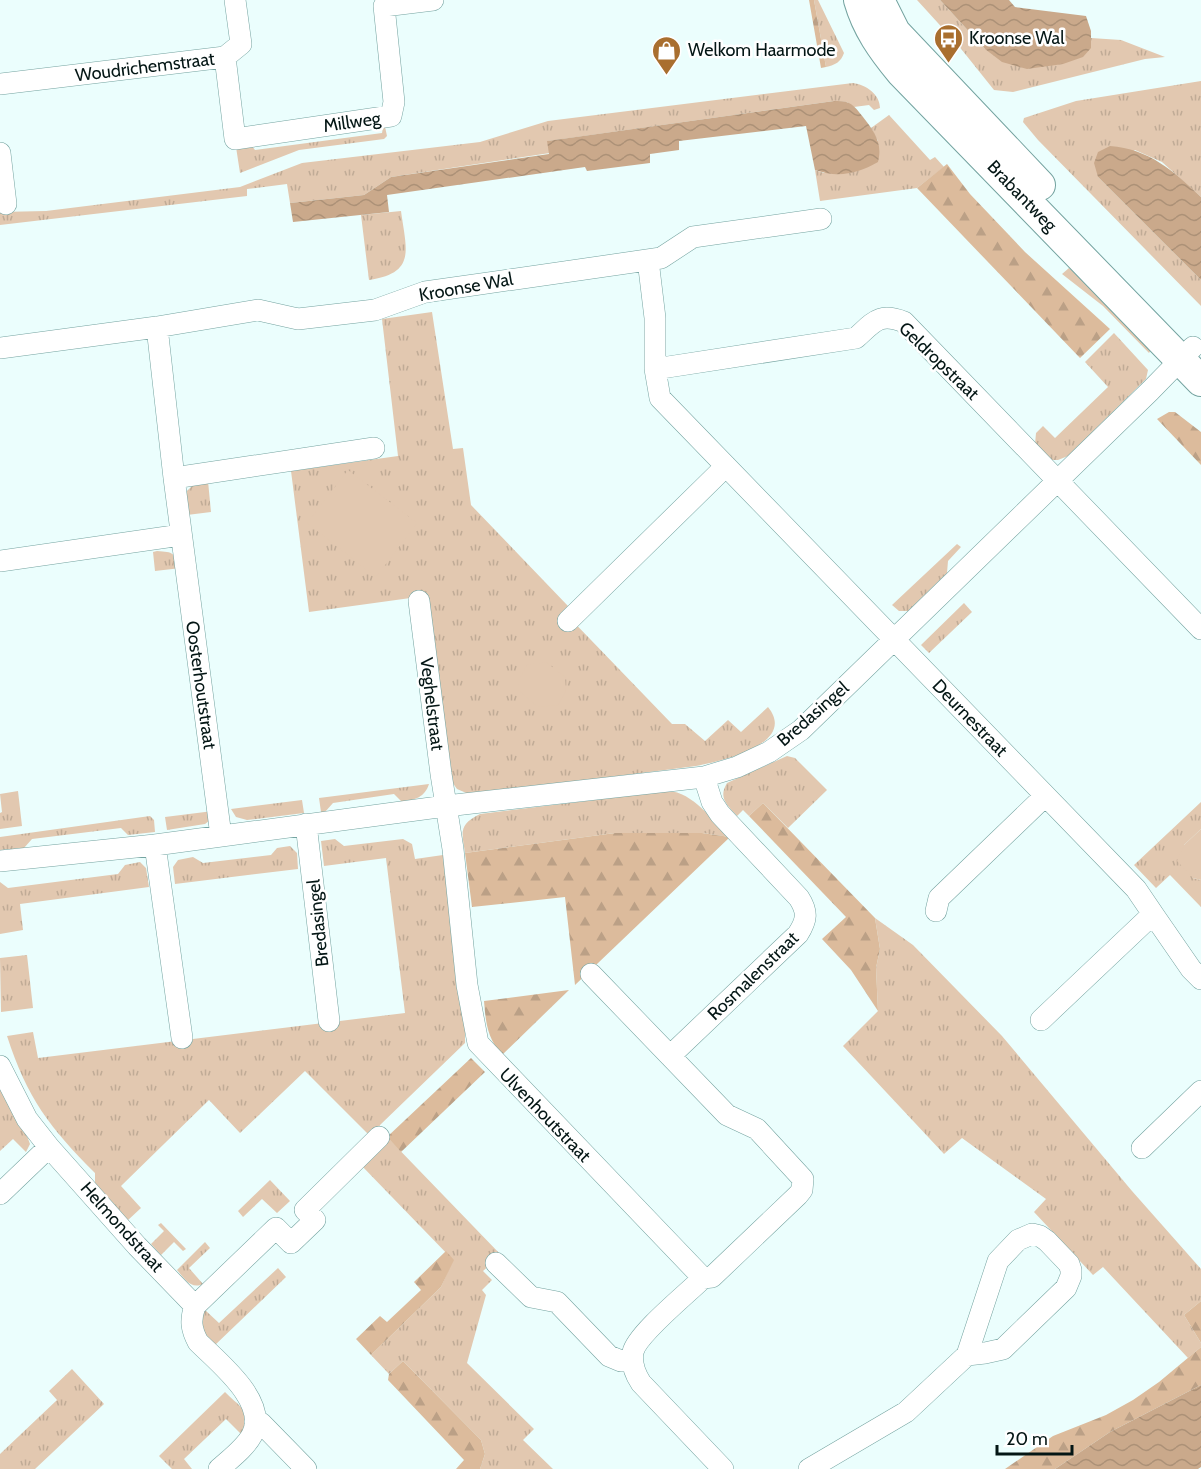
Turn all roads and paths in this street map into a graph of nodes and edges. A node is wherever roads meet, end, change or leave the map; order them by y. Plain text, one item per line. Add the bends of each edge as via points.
1 (234, 0) edge
2 (433, 0) edge
3 (859, 0) edge
4 (880, 0) edge
5 (225, 57) junction
6 (0, 84) edge
7 (0, 153) edge
8 (6, 204) dead end
9 (820, 219) dead end
10 (648, 260) junction
11 (157, 327) junction
12 (0, 348) edge
13 (1191, 354) edge
14 (655, 369) junction
15 (1201, 381) edge
16 (374, 448) dead end
17 (726, 465) junction
18 (174, 478) junction
19 (1056, 480) junction
20 (182, 534) junction
21 (0, 561) edge
22 (419, 601) dead end
23 (568, 621) dead end
24 (1201, 629) edge
25 (895, 639) junction
26 (704, 777) junction
27 (1045, 796) junction
28 (446, 806) junction
29 (306, 824) junction
30 (221, 836) junction
31 (156, 845) junction
32 (0, 861) edge
33 (936, 911) dead end
34 (1153, 914) junction
35 (591, 974) dead end
36 (1201, 979) edge
37 (1041, 1020) dead end
38 (329, 1021) dead end
39 (182, 1038) dead end
40 (670, 1056) junction
41 (0, 1066) edge
42 (1201, 1091) edge
43 (379, 1137) dead end
44 (49, 1147) junction
45 (1142, 1148) dead end
46 (0, 1194) edge
47 (496, 1263) dead end
48 (703, 1278) junction
49 (195, 1306) junction
50 (967, 1355) junction
51 (632, 1360) junction
52 (255, 1422) junction
53 (219, 1469) edge
54 (306, 1469) edge
55 (723, 1469) edge
56 (809, 1469) edge

1 - 5 street, Woudrichemstraat via 241,44
2 - 5 street, Millweg via 384,6 394,102 391,117 235,138
3 - 13 street, Brabantweg via 876,39 901,72
4 - 13 street, Brabantweg via 895,32
5 - 6 street, Woudrichemstraat
7 - 8 street
9 - 10 street, Kroonse Wal via 693,237 661,258
10 - 11 street, Kroonse Wal via 425,291 375,310 298,319 258,310
10 - 14 street via 655,318
11 - 12 street, Kroonse Wal
11 - 18 street, Oosterhoutstraat
13 - 15 street, Brabantweg
13 - 19 street, Bredasingel
14 - 17 street via 660,398
14 - 19 street, Geldropstraat via 856,338 878,318 892,317 904,322
16 - 18 street
17 - 23 street
17 - 25 street
18 - 20 street, Oosterhoutstraat
19 - 24 street
19 - 25 street, Bredasingel
20 - 21 street
20 - 30 street, Oosterhoutstraat
22 - 28 street, Veghelstraat
25 - 26 street, Bredasingel via 801,729 769,752
25 - 27 street, Deurnestraat
26 - 28 street, Bredasingel
26 - 40 street, Rosmalenstraat via 715,808 799,898 807,915 798,934
27 - 33 street via 939,898
27 - 34 street, Deurnestraat via 1136,889
28 - 29 street, Bredasingel
28 - 48 street, Ulvenhoutstraat via 467,985 478,1043
29 - 30 street, Bredasingel
29 - 38 street, Bredasingel
30 - 31 street, Bredasingel
31 - 32 street, Bredasingel
31 - 39 street
34 - 36 street, Deurnestraat
34 - 37 street
35 - 40 street
40 - 48 street via 727,1115 757,1129 799,1174 803,1184 798,1196 712,1277
41 - 44 street, Helmondstraat via 27,1119
42 - 45 street
43 - 49 street via 305,1210 315,1220 291,1243 276,1228
44 - 46 street
44 - 49 street, Helmondstraat
47 - 51 street via 531,1298 557,1302 609,1356
48 - 51 street via 643,1336
49 - 52 street via 192,1332 244,1390 254,1409
50 - 50 street via 1003,1349 1066,1288 1071,1276 1069,1264 1040,1236 1024,1236 998,1261
50 - 56 street via 906,1412
51 - 55 street via 641,1383
52 - 53 street via 244,1445
52 - 54 street via 261,1423

